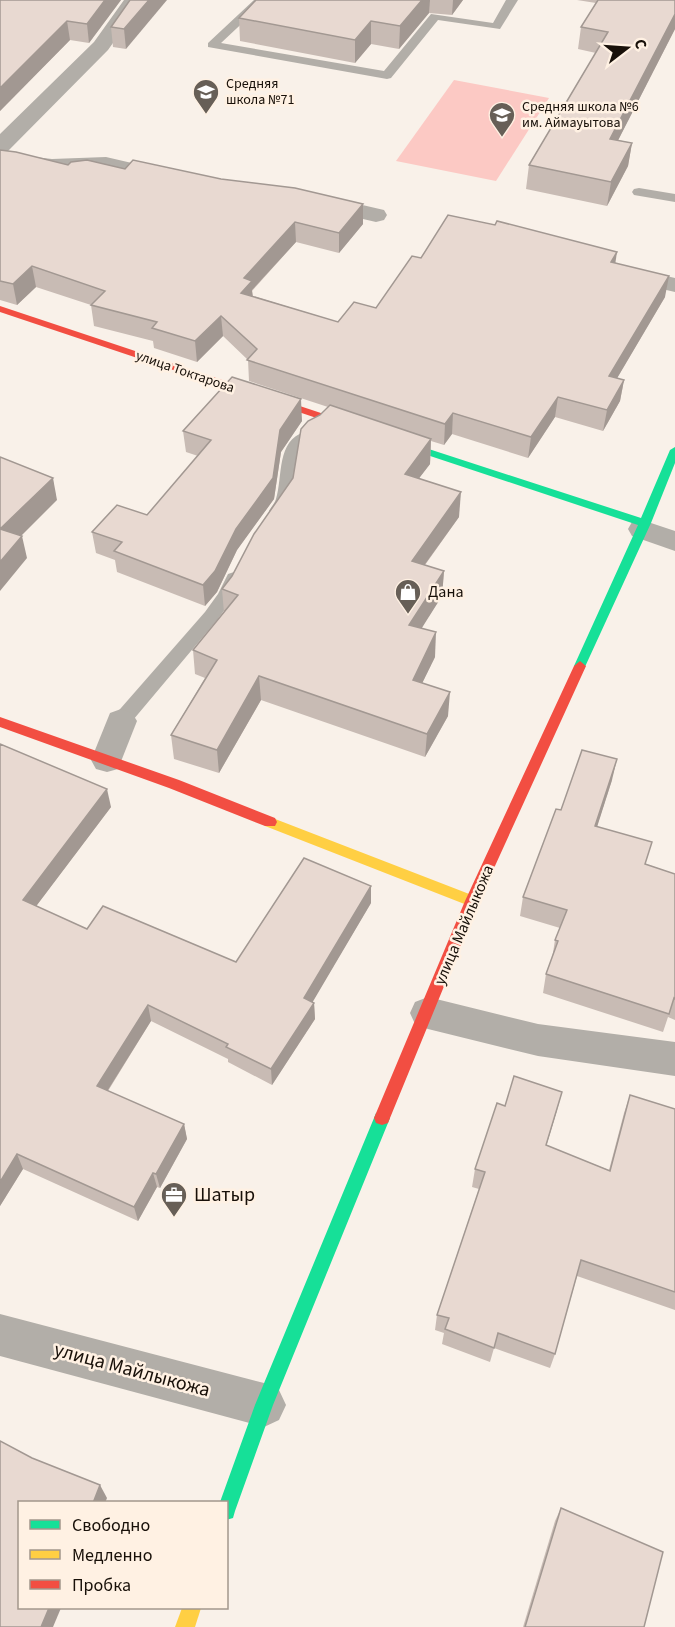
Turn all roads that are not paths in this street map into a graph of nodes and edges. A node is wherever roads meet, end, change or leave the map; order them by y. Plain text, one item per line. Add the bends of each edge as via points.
1 (134, 0) edge
2 (261, 0) edge
3 (512, 0) edge
4 (0, 146) edge
5 (0, 160) edge
6 (192, 183) edge
7 (639, 192) dead end
8 (675, 198) edge
9 (298, 200) edge
10 (376, 215) dead end
11 (627, 274) edge
12 (675, 285) edge
13 (0, 309) edge
14 (323, 418) junction
15 (305, 438) joint
16 (675, 450) edge
17 (644, 526) junction
18 (264, 528) edge
19 (675, 541) edge
20 (240, 565) edge
21 (0, 722) edge
22 (121, 722) joint
23 (107, 760) junction
24 (472, 901) junction
25 (428, 1013) junction
26 (675, 1059) edge
27 (0, 1335) edge
28 (264, 1405) junction
29 (228, 1505) edge
30 (192, 1609) edge
31 (185, 1627) edge

1 - 4 street via 100,46
2 - 3 lane via 212,45 387,75 435,16 496,27
5 - 6 street via 52,166 106,164
7 - 8 lane
9 - 10 street
11 - 12 street
13 - 14 street, улица Токтарова
14 - 15 street
14 - 17 street, улица Токтарова
15 - 18 lane via 291,452 284,501
16 - 17 street, улица Майлыкожа
17 - 19 street
17 - 24 street, улица Майлыкожа
20 - 22 lane via 226,596 211,616
21 - 23 street
22 - 23 street
23 - 24 street
24 - 25 street, улица Майлыкожа
25 - 26 street via 538,1040
25 - 28 street, улица Майлыкожа
27 - 28 street, улица Майлыкожа
28 - 29 street, улица Майлыкожа
30 - 31 street

